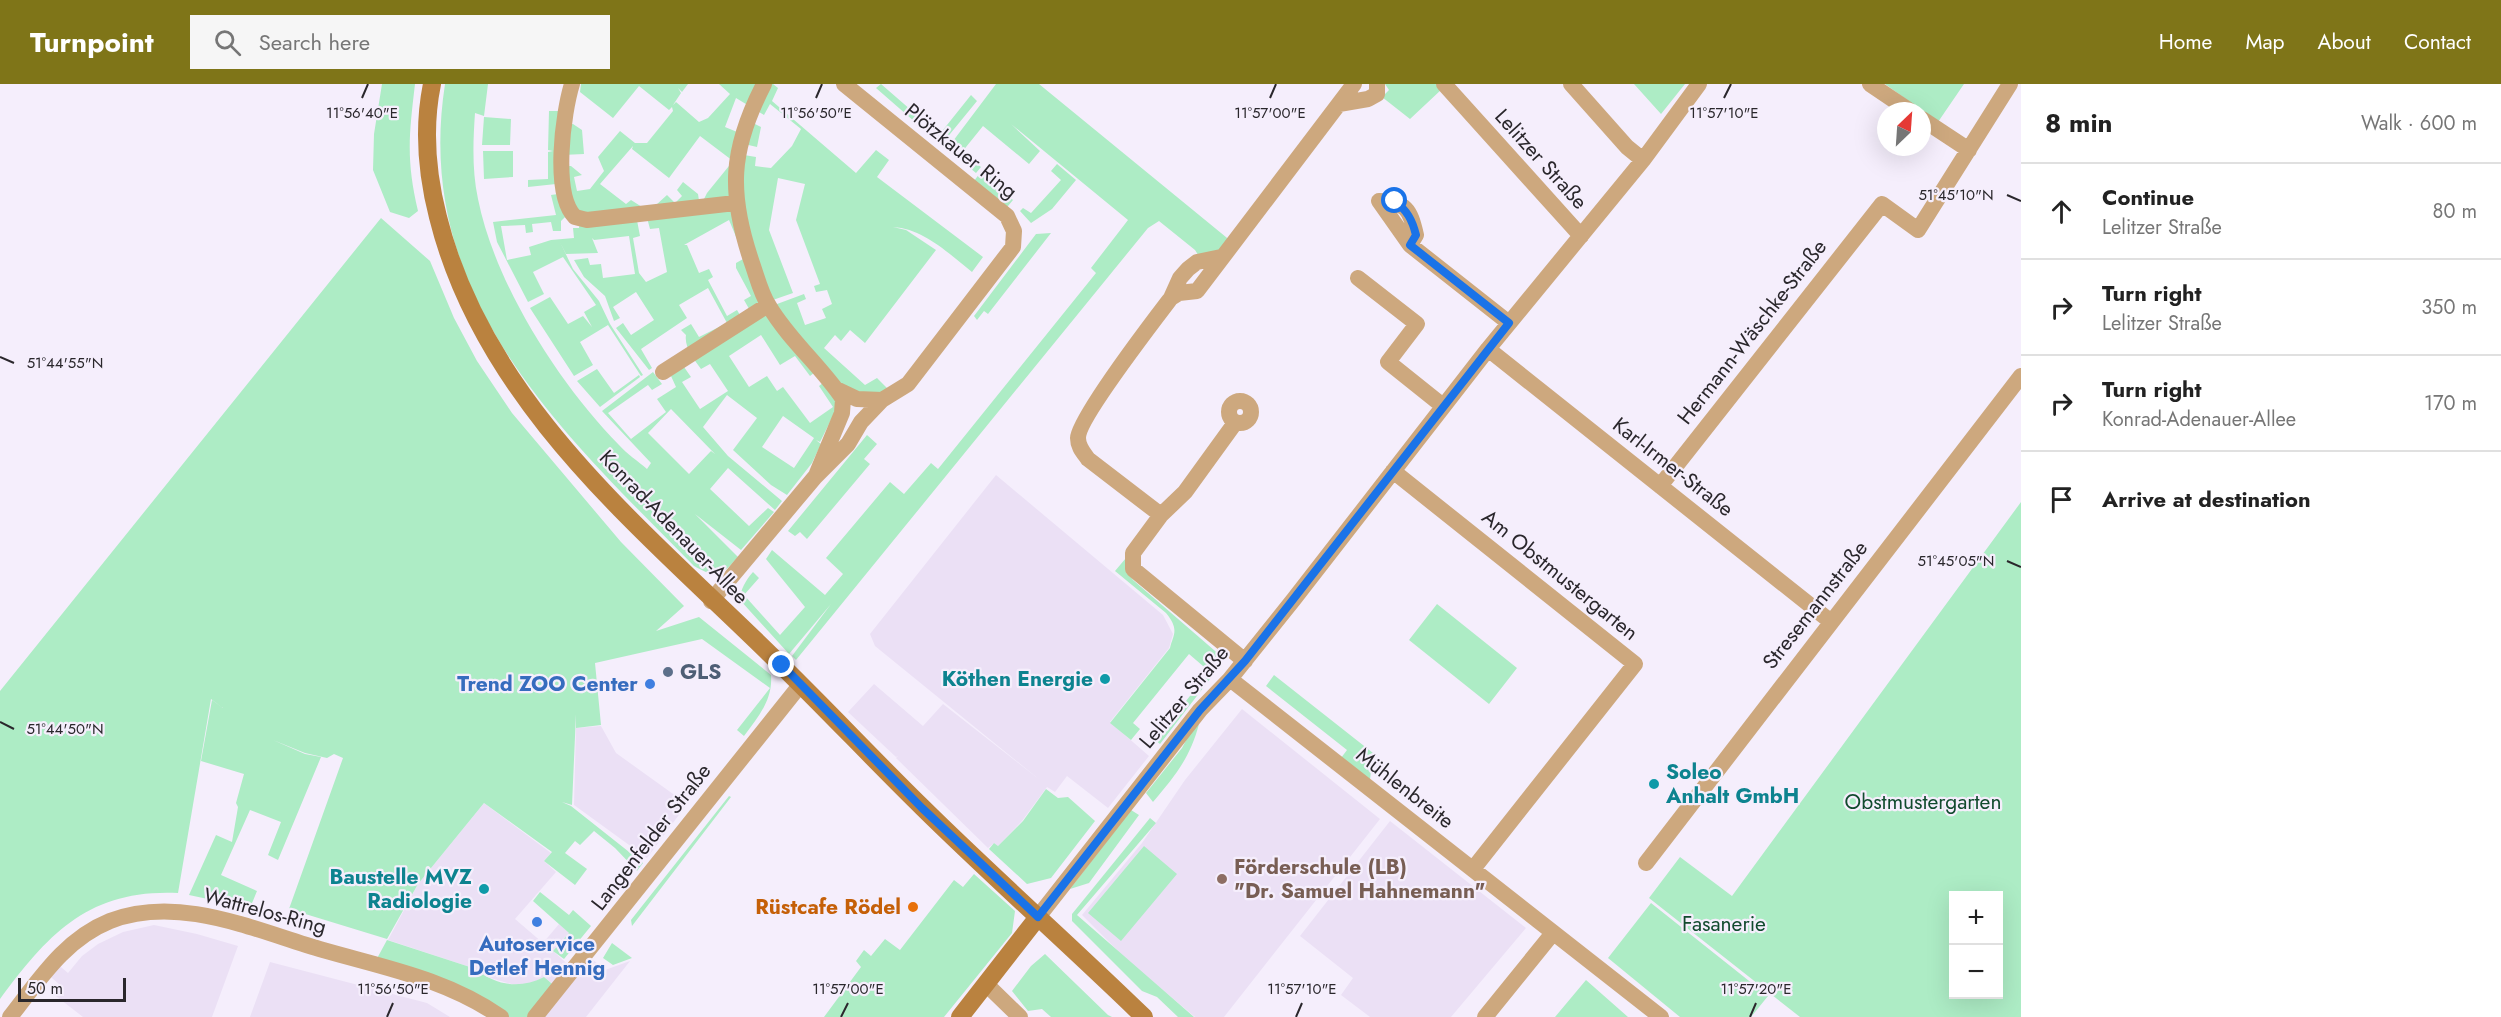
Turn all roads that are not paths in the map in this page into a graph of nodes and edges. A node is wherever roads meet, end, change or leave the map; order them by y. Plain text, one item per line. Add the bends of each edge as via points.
1 (432, 84) edge
2 (559, 84) edge
3 (572, 84) edge
4 (764, 84) edge
5 (844, 84) edge
6 (1354, 84) edge
7 (1377, 84) edge
8 (1444, 84) edge
9 (1571, 84) edge
10 (1699, 84) edge
11 (1870, 84) edge
12 (2010, 84) edge
13 (1897, 102) edge
14 (1340, 104) junction
15 (564, 122) junction
16 (1931, 125) edge
17 (1969, 150) junction
18 (1643, 160) junction
19 (735, 203) junction
20 (1581, 236) junction
21 (1410, 245) dead end
22 (1358, 278) dead end
23 (768, 304) junction
24 (1509, 323) junction
25 (1488, 349) junction
26 (663, 372) dead end
27 (2021, 376) edge
28 (836, 389) junction
29 (882, 400) junction
30 (1443, 406) junction
31 (853, 414) junction
32 (1235, 423) dead end
33 (1394, 471) junction
34 (1660, 486) junction
35 (1161, 515) junction
36 (711, 601) junction
37 (1830, 621) junction
38 (1245, 661) junction
39 (1230, 679) junction
40 (801, 684) junction
41 (1646, 863) dead end
42 (1473, 869) junction
43 (1038, 917) junction
44 (1553, 933) junction
45 (986, 984) junction
46 (10, 1017) edge
47 (501, 1017) edge
48 (535, 1017) edge
49 (960, 1017) edge
50 (1020, 1017) edge
51 (1144, 1017) edge
52 (1485, 1017) edge
53 (1661, 1017) edge

1 - 36 main road, Konrad-Adenauer-Allee via 427,133 432,193 453,270 469,306 513,382 554,436
2 - 15 street
3 - 15 street
4 - 19 street via 741,135
5 - 29 street, Plötzkauer Ring via 994,204 1007,216 1014,231 1008,256 933,353 908,384
6 - 14 street
7 - 14 street via 1377,94 1368,99
8 - 20 street, Lelitzer Straße
9 - 18 street
10 - 18 street, Lelitzer Straße
11 - 13 street
12 - 17 street
14 - 35 street via 1197,291 1171,298 1088,414 1078,438 1079,447 1088,459
15 - 19 street via 564,190 566,206 575,217 587,220
16 - 17 street
17 - 34 street, Hermann-Wäschke-Straße via 1918,230 1882,204
18 - 20 street, Lelitzer Straße
19 - 23 street
20 - 24 street, Lelitzer Straße
21 - 24 street
22 - 30 street via 1417,324 1388,363
23 - 26 street
23 - 28 street
24 - 25 street, Lelitzer Straße
25 - 30 street, Lelitzer Straße
25 - 34 street, Karl-Irmer-Straße
27 - 37 street, Stresemannstraße
28 - 29 street via 857,399
28 - 31 street
29 - 31 street, Plötzkauer Ring
30 - 33 street, Lelitzer Straße
31 - 36 street, Plötzkauer Ring via 848,444 815,477
32 - 35 street via 1185,492
33 - 38 street, Lelitzer Straße
33 - 42 street, Am Obstmustergarten via 1635,664
34 - 37 street, Karl-Irmer-Straße
35 - 38 street via 1133,553 1133,569
36 - 40 main road, Konrad-Adenauer-Allee
37 - 41 street, Stresemannstraße
38 - 39 street, Lelitzer Straße
39 - 42 street, Mühlenbreite
39 - 43 street, Lelitzer Straße via 1200,710
40 - 43 main road, Konrad-Adenauer-Allee via 922,808
40 - 48 street, Langenfelder Straße
42 - 44 street, Mühlenbreite
43 - 45 main road, Lelitzer Straße
43 - 51 main road, Konrad-Adenauer-Allee
44 - 52 street
44 - 53 street, Mühlenbreite
45 - 49 main road, Lelitzer Straße
45 - 50 street
46 - 47 street, Wattrelos-Ring via 63,952 85,933 129,915 163,912 225,920 444,984

